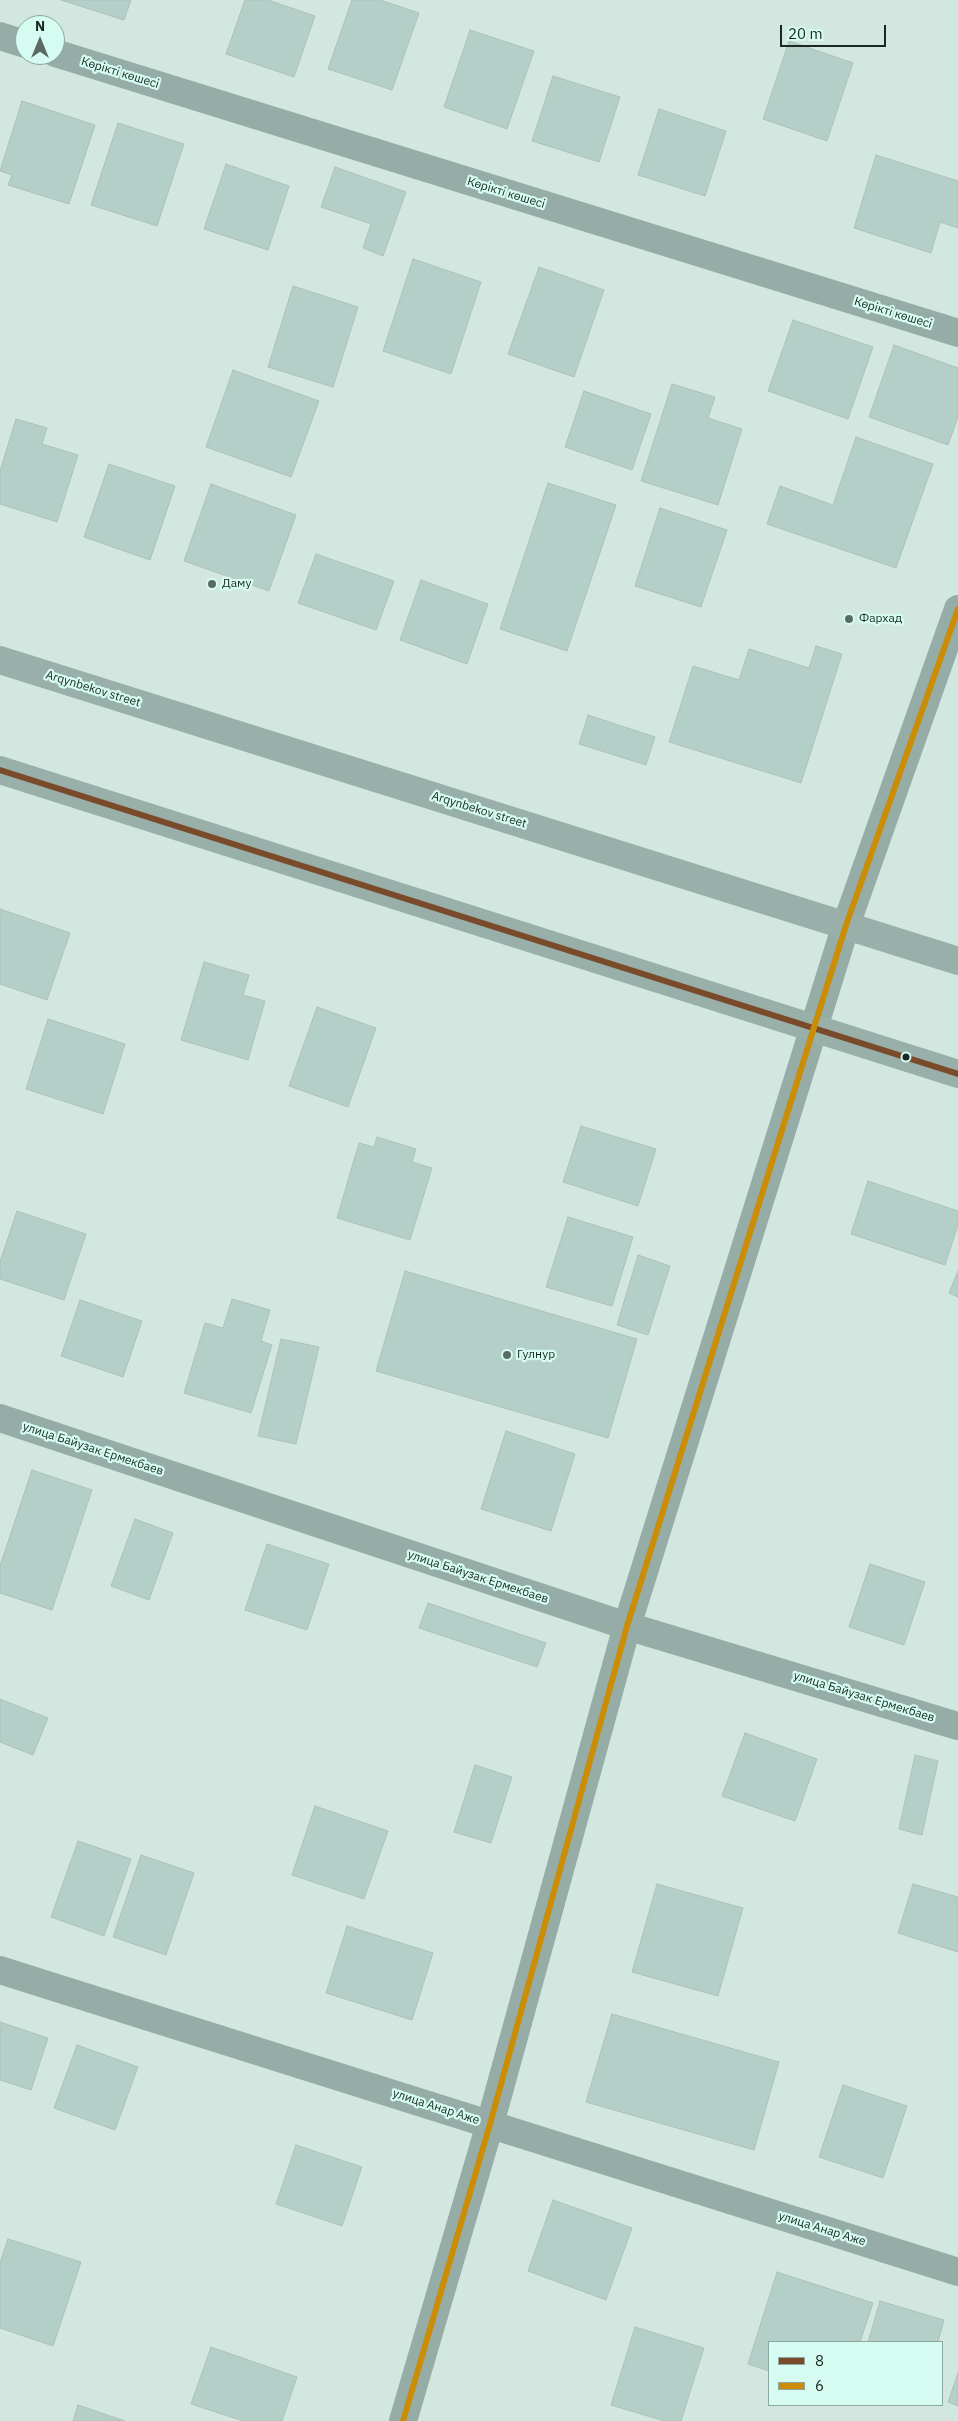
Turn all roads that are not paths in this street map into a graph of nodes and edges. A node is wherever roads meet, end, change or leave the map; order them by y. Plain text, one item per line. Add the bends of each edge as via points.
1 (0, 36) edge
2 (15, 41) edge
3 (65, 56) edge
4 (958, 333) edge
5 (958, 609) edge
6 (0, 660) edge
7 (0, 770) edge
8 (846, 925) junction
9 (958, 961) edge
10 (814, 1028) junction
11 (958, 1074) edge
12 (0, 1418) edge
13 (627, 1626) junction
14 (958, 1726) edge
15 (0, 1970) edge
16 (490, 2124) junction
17 (958, 2272) edge
18 (403, 2421) edge

1 - 2 street
3 - 4 street, Көрікті көшесі
5 - 8 street
6 - 8 main road, Arqynbekov street
7 - 10 main road
8 - 9 main road, Arqynbekov street
8 - 10 street
10 - 11 main road
10 - 13 street
12 - 13 street, улица Байузак Ермекбаев
13 - 14 street, улица Байузак Ермекбаев
13 - 16 street
15 - 16 street, улица Анар Аже
16 - 17 street, улица Анар Аже
16 - 18 street

